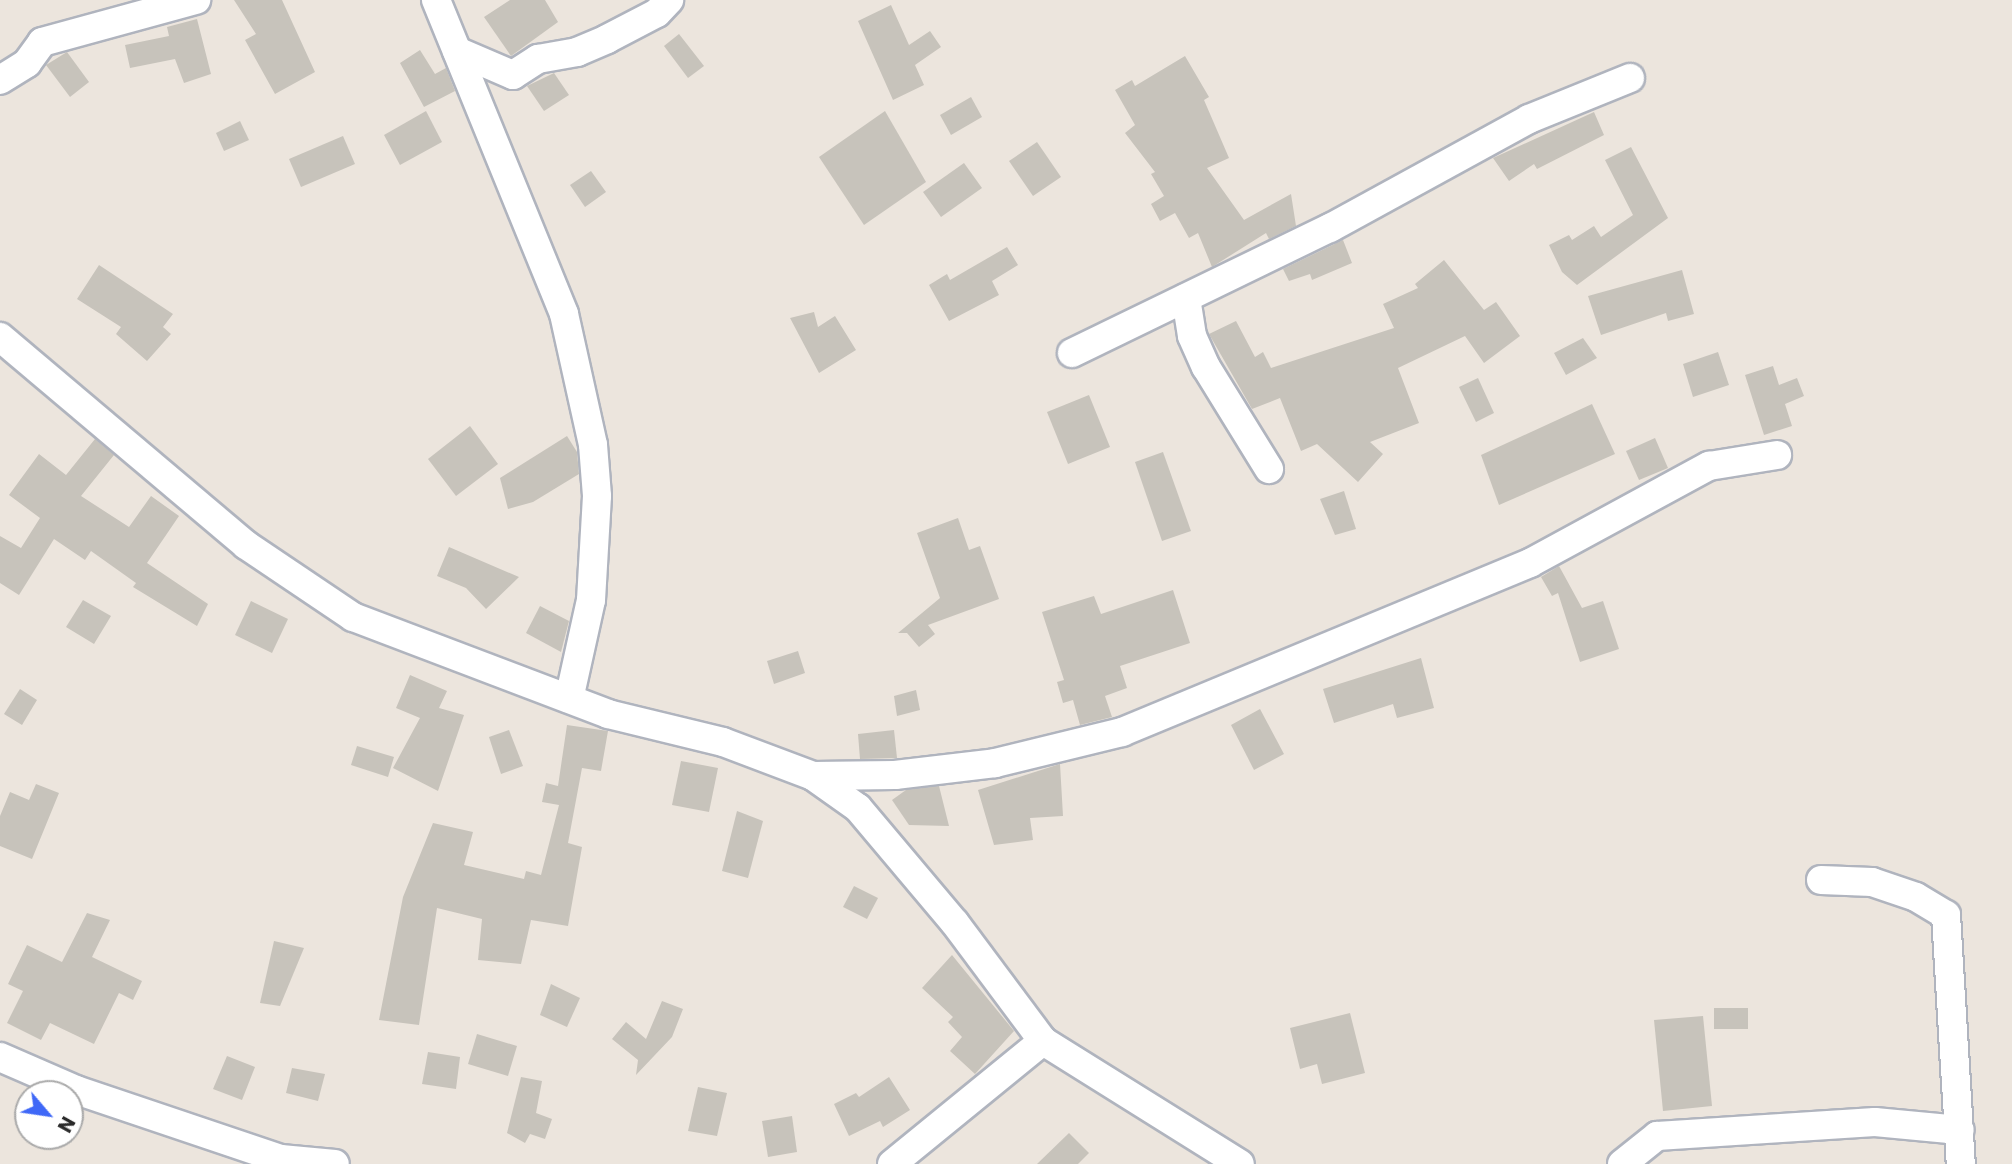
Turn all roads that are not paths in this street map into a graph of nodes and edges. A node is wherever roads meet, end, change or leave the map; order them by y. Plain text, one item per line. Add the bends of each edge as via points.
1 (196, 0) edge
2 (436, 0) edge
3 (669, 0) edge
4 (457, 51) junction
5 (1630, 78) dead end
6 (0, 80) edge
7 (1186, 298) junction
8 (0, 337) edge
9 (1072, 353) dead end
10 (1777, 455) dead end
11 (1269, 469) dead end
12 (569, 699) junction
13 (813, 776) junction
14 (1821, 880) dead end
15 (1043, 1041) junction
16 (0, 1057) edge
17 (1961, 1130) junction
18 (335, 1164) edge
19 (892, 1164) edge
20 (1240, 1164) edge
21 (1622, 1164) edge
22 (1961, 1164) edge

1 - 6 street via 42,42 27,63
2 - 4 street
3 - 4 street via 657,13 607,39 577,52 538,59 513,75
4 - 12 street via 564,314 593,445 597,496 591,600
5 - 7 street via 1529,119 1330,228
7 - 9 street
7 - 11 street via 1192,336 1206,367
8 - 12 street via 246,545 353,617
10 - 13 street via 1709,466 1530,563 1122,732 995,763 895,775
12 - 13 street via 723,742
13 - 15 street via 858,808 955,923
14 - 17 street via 1872,882 1916,897 1946,915
15 - 19 street
15 - 20 street
16 - 18 street via 76,1090 281,1159
17 - 21 street via 1875,1122 1657,1136
17 - 22 street

